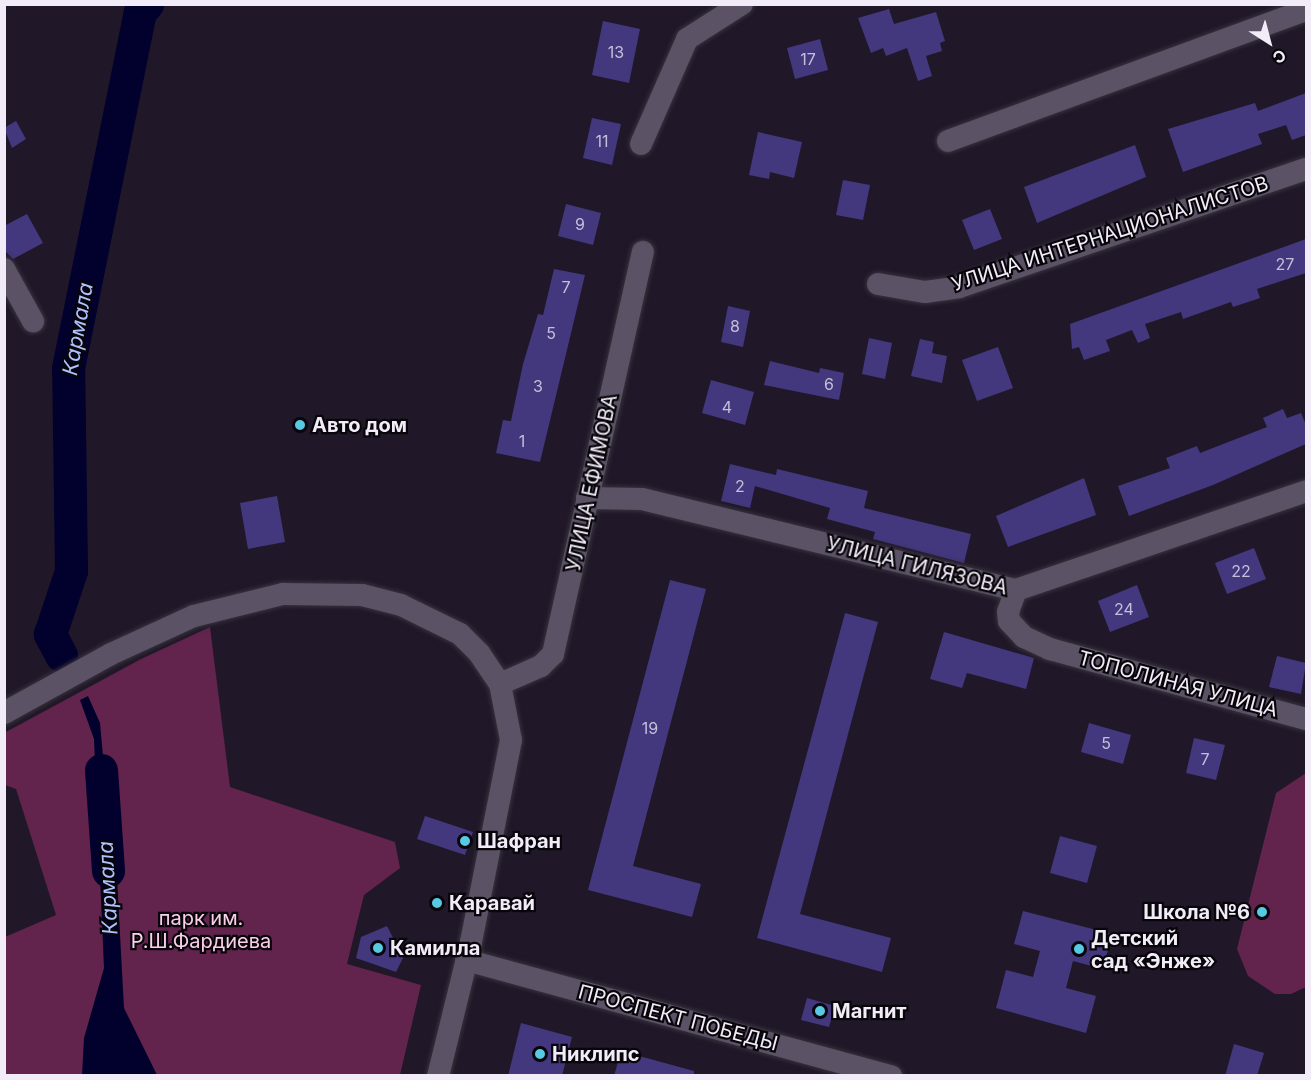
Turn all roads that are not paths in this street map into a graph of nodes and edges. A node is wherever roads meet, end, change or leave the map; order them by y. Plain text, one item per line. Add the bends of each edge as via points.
1 (742, 4) edge
2 (1306, 10) edge
3 (948, 141) dead end
4 (641, 144) dead end
5 (1306, 169) edge
6 (643, 252) dead end
7 (4, 269) edge
8 (878, 284) dead end
9 (33, 321) dead end
10 (1306, 491) edge
11 (587, 498) junction
12 (1016, 590) junction
13 (500, 684) junction
14 (4, 713) edge
15 (1306, 719) edge
16 (466, 960) junction
17 (438, 1076) edge
18 (891, 1076) edge

1 - 4 street via 687,39
2 - 3 street
5 - 8 street, УЛИЦА ИНТЕРНАЦИОНАЛИСТОВ via 959,287 926,292
6 - 11 street, УЛИЦА ЕФИМОВА
7 - 9 street
10 - 12 street, УЛИЦА ГИЛЯЗОВА
11 - 12 street, УЛИЦА ГИЛЯЗОВА via 642,499
11 - 13 street, УЛИЦА ЕФИМОВА via 553,654 541,666
12 - 15 street, ТОПОЛИНАЯ УЛИЦА via 1009,621 1024,637 1050,649
13 - 14 street via 479,653 459,634 401,605 362,595 282,594 194,616 111,654
13 - 16 street via 510,725 509,754
16 - 17 street
16 - 18 street, ПРОСПЕКТ ПОБЕДЫ

